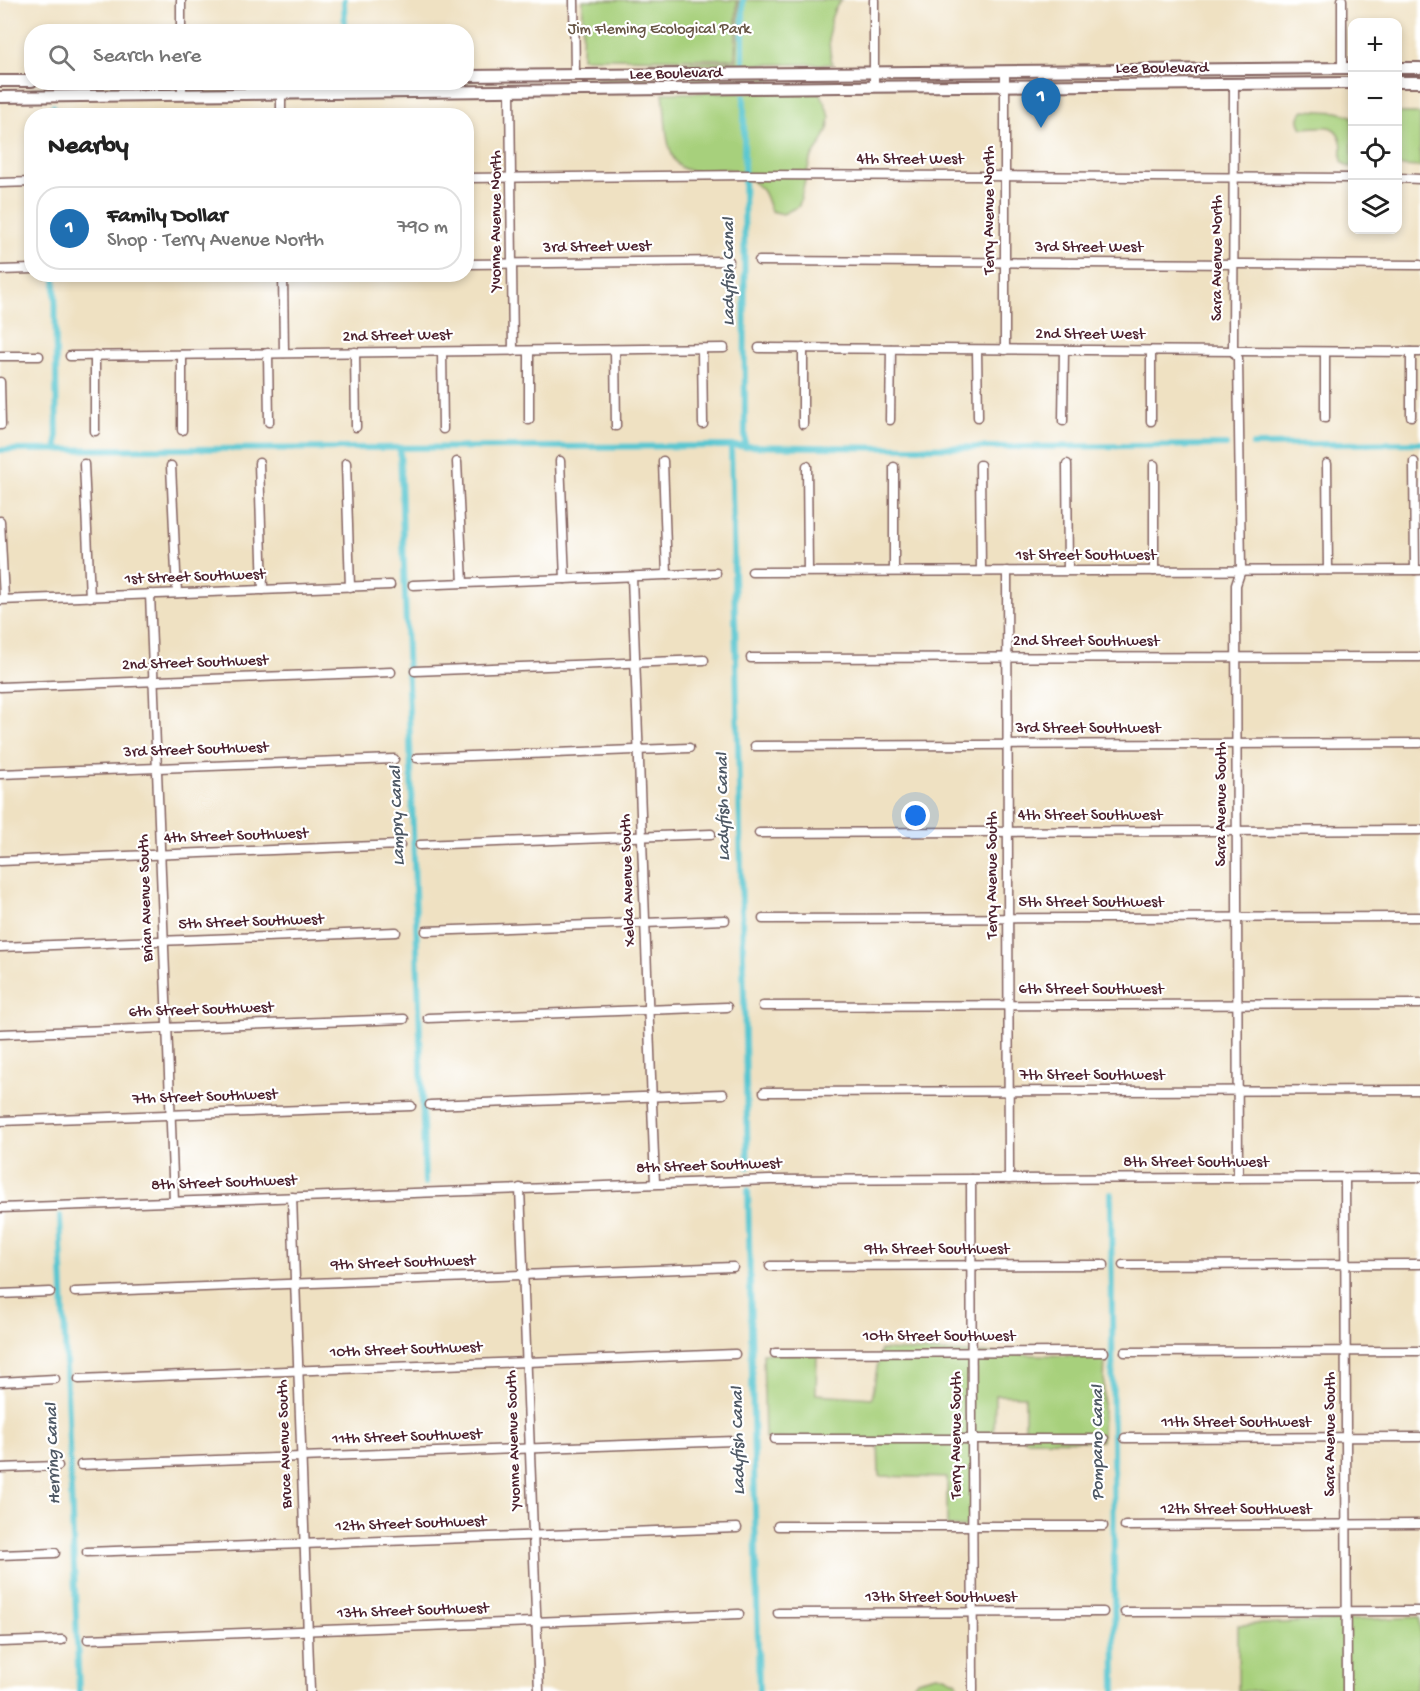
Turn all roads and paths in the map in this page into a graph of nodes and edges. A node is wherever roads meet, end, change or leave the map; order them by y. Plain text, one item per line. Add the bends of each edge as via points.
1 (181, 0) edge
2 (574, 0) edge
3 (874, 0) edge
4 (1342, 0) edge
5 (181, 24) edge
6 (1347, 68) edge
7 (1402, 68) edge
8 (1420, 68) edge
9 (1005, 71) junction
10 (874, 72) junction
11 (575, 75) junction
12 (474, 76) edge
13 (0, 81) edge
14 (24, 81) edge
15 (1348, 82) edge
16 (1402, 82) edge
17 (1420, 82) edge
18 (1210, 84) junction
19 (1234, 84) junction
20 (874, 86) junction
21 (1005, 86) junction
22 (182, 90) edge
23 (286, 90) edge
24 (472, 92) junction
25 (510, 92) junction
26 (281, 94) junction
27 (182, 95) junction
28 (0, 97) edge
29 (281, 108) edge
30 (1005, 176) junction
31 (511, 177) junction
32 (1234, 177) junction
33 (474, 178) edge
34 (1348, 178) edge
35 (1402, 178) edge
36 (1420, 179) edge
37 (24, 182) edge
38 (0, 183) edge
39 (729, 261) dead end
40 (759, 261) dead end
41 (1004, 263) junction
42 (474, 264) edge
43 (512, 264) junction
44 (1233, 264) junction
45 (1420, 265) edge
46 (24, 269) edge
47 (0, 270) edge
48 (284, 282) edge
49 (724, 348) dead end
50 (759, 348) dead end
51 (803, 348) junction
52 (702, 349) junction
53 (891, 349) junction
54 (615, 350) junction
55 (977, 350) junction
56 (1005, 350) junction
57 (1064, 350) junction
58 (513, 351) junction
59 (529, 351) junction
60 (1151, 351) junction
61 (1233, 351) junction
62 (355, 352) junction
63 (442, 352) junction
64 (1325, 352) junction
65 (1415, 352) edge
66 (268, 353) junction
67 (284, 353) junction
68 (182, 354) junction
69 (95, 355) junction
70 (0, 356) edge
71 (39, 356) dead end
72 (70, 356) dead end
73 (0, 382) edge
74 (1412, 416) dead end
75 (978, 417) dead end
76 (1325, 418) dead end
77 (530, 420) dead end
78 (890, 420) dead end
79 (1063, 421) dead end
80 (1151, 421) dead end
81 (269, 422) dead end
82 (703, 424) dead end
83 (803, 424) dead end
84 (1, 425) edge
85 (616, 426) dead end
86 (356, 427) dead end
87 (443, 429) dead end
88 (182, 430) dead end
89 (1238, 430) joint
90 (95, 431) dead end
91 (560, 461) dead end
92 (663, 461) dead end
93 (458, 462) dead end
94 (1414, 462) dead end
95 (259, 463) dead end
96 (346, 463) dead end
97 (84, 464) dead end
98 (1067, 464) dead end
99 (1328, 464) dead end
100 (980, 465) dead end
101 (1154, 465) dead end
102 (171, 466) dead end
103 (807, 466) dead end
104 (894, 467) dead end
105 (0, 521) edge
106 (1068, 570) junction
107 (1241, 570) junction
108 (1328, 570) junction
109 (1418, 570) edge
110 (894, 571) junction
111 (981, 571) junction
112 (1007, 571) junction
113 (1154, 571) junction
114 (752, 572) dead end
115 (808, 572) junction
116 (716, 573) dead end
117 (668, 575) junction
118 (632, 577) junction
119 (565, 579) junction
120 (463, 583) junction
121 (390, 585) dead end
122 (413, 585) dead end
123 (350, 587) junction
124 (263, 590) junction
125 (177, 593) junction
126 (150, 594) junction
127 (90, 597) junction
128 (2, 599) edge
129 (1236, 657) junction
130 (1420, 657) edge
131 (751, 658) dead end
132 (1007, 658) junction
133 (705, 660) dead end
134 (635, 663) junction
135 (415, 671) dead end
136 (391, 672) dead end
137 (154, 681) junction
138 (0, 687) edge
139 (1420, 743) edge
140 (1008, 744) junction
141 (1237, 744) junction
142 (755, 746) dead end
143 (689, 748) dead end
144 (639, 750) junction
145 (417, 758) dead end
146 (394, 759) dead end
147 (157, 768) junction
148 (0, 774) edge
149 (1237, 830) junction
150 (1420, 830) edge
151 (1008, 831) junction
152 (759, 833) dead end
153 (711, 834) dead end
154 (642, 837) junction
155 (400, 845) dead end
156 (420, 845) dead end
157 (160, 854) junction
158 (0, 861) edge
159 (1420, 917) edge
160 (763, 918) dead end
161 (1008, 918) junction
162 (1237, 918) junction
163 (725, 920) dead end
164 (645, 923) junction
165 (426, 931) dead end
166 (396, 932) dead end
167 (164, 942) junction
168 (0, 947) edge
169 (1237, 1004) junction
170 (1420, 1004) edge
171 (1008, 1005) junction
172 (763, 1006) dead end
173 (727, 1007) dead end
174 (648, 1010) junction
175 (428, 1018) dead end
176 (404, 1019) dead end
177 (167, 1028) junction
178 (0, 1034) edge
179 (1420, 1090) edge
180 (1237, 1091) junction
181 (764, 1092) dead end
182 (1009, 1092) junction
183 (723, 1094) dead end
184 (652, 1097) junction
185 (430, 1105) dead end
186 (411, 1106) dead end
187 (170, 1114) junction
188 (0, 1121) edge
189 (1420, 1177) edge
190 (1238, 1178) junction
191 (1345, 1178) junction
192 (971, 1179) junction
193 (1009, 1179) junction
194 (655, 1183) junction
195 (520, 1188) junction
196 (292, 1197) junction
197 (174, 1201) junction
198 (0, 1208) edge
199 (1346, 1264) junction
200 (1420, 1264) edge
201 (972, 1265) junction
202 (1104, 1265) dead end
203 (1123, 1265) dead end
204 (770, 1266) dead end
205 (733, 1267) dead end
206 (524, 1275) junction
207 (295, 1284) junction
208 (50, 1292) dead end
209 (75, 1292) dead end
210 (0, 1294) edge
211 (1346, 1351) junction
212 (1420, 1351) edge
213 (971, 1352) junction
214 (1104, 1352) dead end
215 (1125, 1352) dead end
216 (775, 1353) dead end
217 (735, 1354) dead end
218 (527, 1362) junction
219 (298, 1370) junction
220 (79, 1378) dead end
221 (55, 1379) dead end
222 (0, 1382) edge
223 (1420, 1437) edge
224 (1125, 1438) dead end
225 (1346, 1438) junction
226 (775, 1439) dead end
227 (972, 1439) junction
228 (1104, 1439) dead end
229 (734, 1440) dead end
230 (530, 1448) junction
231 (301, 1457) junction
232 (81, 1465) dead end
233 (58, 1466) dead end
234 (0, 1468) edge
235 (1420, 1524) edge
236 (1346, 1525) junction
237 (778, 1526) dead end
238 (972, 1526) junction
239 (1103, 1526) dead end
240 (1125, 1526) dead end
241 (736, 1528) dead end
242 (534, 1536) junction
243 (305, 1544) junction
244 (87, 1552) dead end
245 (55, 1553) dead end
246 (0, 1555) edge
247 (1347, 1611) junction
248 (1420, 1611) edge
249 (1103, 1612) dead end
250 (1125, 1612) dead end
251 (778, 1613) dead end
252 (972, 1613) junction
253 (740, 1614) dead end
254 (537, 1622) junction
255 (308, 1631) junction
256 (88, 1639) dead end
257 (62, 1640) dead end
258 (0, 1642) edge
259 (310, 1691) edge
260 (539, 1691) edge
261 (973, 1691) edge
262 (1347, 1691) edge

1 - 5 street
2 - 11 street
3 - 10 street
4 - 6 street
6 - 9 main road, Lee Boulevard
6 - 18 main road via 1333,75 1226,76
7 - 8 main road
9 - 10 main road, Lee Boulevard
9 - 21 street, Terry Avenue North
10 - 11 main road, Lee Boulevard
10 - 20 street
11 - 12 main road, Lee Boulevard
11 - 24 main road via 565,82 489,83
13 - 14 main road
15 - 19 main road, Lee Boulevard
16 - 17 main road
18 - 19 main road, Lee Boulevard
18 - 21 main road, Lee Boulevard
19 - 32 street, Sara Avenue North
20 - 21 main road, Lee Boulevard
20 - 25 main road, Lee Boulevard
21 - 30 street, Terry Avenue North
22 - 27 street
23 - 26 main road
24 - 25 main road, Lee Boulevard
24 - 26 main road, Lee Boulevard
25 - 31 street, Yvonne Avenue North
26 - 27 main road, Lee Boulevard
26 - 29 street
27 - 28 main road, Lee Boulevard
30 - 31 street, 4th Street West
30 - 32 street, 4th Street West
30 - 41 street, Terry Avenue North
31 - 33 street, 4th Street West
31 - 43 street, Yvonne Avenue North
32 - 34 street, 4th Street West
32 - 44 street, Sara Avenue North
35 - 36 street
37 - 38 street
39 - 43 street, 3rd Street West
40 - 41 street, 3rd Street West
41 - 44 street, 3rd Street West
41 - 56 street, Terry Avenue North
42 - 43 street, 3rd Street West
43 - 58 street, Yvonne Avenue North
44 - 45 street, 3rd Street West
44 - 61 street, Sara Avenue North
46 - 47 street
48 - 67 street
49 - 52 street, 2nd Street West
50 - 51 street, 2nd Street West
51 - 53 street, 2nd Street West
51 - 83 street
52 - 54 street, 2nd Street West
52 - 82 street
53 - 55 street, 2nd Street West
53 - 78 street
54 - 59 street, 2nd Street West
54 - 85 street
55 - 56 street, 2nd Street West
55 - 75 street
56 - 57 street, 2nd Street West
57 - 60 street, 2nd Street West
57 - 79 street
58 - 59 street, 2nd Street West
58 - 63 street, 2nd Street West
59 - 77 street
60 - 61 street, 2nd Street West
60 - 80 street
61 - 64 street, 2nd Street West
61 - 89 street, Sara Avenue North via 1238,358
62 - 63 street, 2nd Street West
62 - 67 street, 2nd Street West
62 - 86 street
63 - 87 street
64 - 65 street, 2nd Street West
64 - 76 street
65 - 74 street
66 - 67 street, 2nd Street West
66 - 68 street, 2nd Street West
66 - 81 street
68 - 69 street, 2nd Street West
68 - 88 street
69 - 72 street, 2nd Street West
69 - 90 street
70 - 71 street
73 - 84 street
89 - 107 street, Sara Avenue South
91 - 119 street
92 - 117 street
93 - 120 street
94 - 109 street
95 - 124 street
96 - 123 street
97 - 127 street
98 - 106 street
99 - 108 street
100 - 111 street
101 - 113 street
102 - 125 street
103 - 115 street
104 - 110 street
105 - 128 street
106 - 112 street, 1st Street Southwest
106 - 113 street, 1st Street Southwest
107 - 108 street, 1st Street Southwest
107 - 113 street, 1st Street Southwest
107 - 129 street, Sara Avenue South via 1236,585
108 - 109 street, 1st Street Southwest
110 - 111 street, 1st Street Southwest
110 - 115 street, 1st Street Southwest
111 - 112 street, 1st Street Southwest
112 - 132 street, Terry Avenue South
114 - 115 street, 1st Street Southwest
116 - 117 street
117 - 118 street
118 - 119 street
118 - 134 street, Xelda Avenue South
119 - 120 street
120 - 122 street
121 - 123 street, 1st Street Southwest
123 - 124 street, 1st Street Southwest
124 - 125 street, 1st Street Southwest
125 - 126 street, 1st Street Southwest
126 - 127 street, 1st Street Southwest
126 - 137 street, Brian Avenue South
127 - 128 street, 1st Street Southwest
129 - 130 street, 2nd Street Southwest
129 - 132 street, 2nd Street Southwest
129 - 141 street, Sara Avenue South
131 - 132 street, 2nd Street Southwest
132 - 140 street, Terry Avenue South
133 - 134 street
134 - 135 street
134 - 144 street, Xelda Avenue South
136 - 137 street, 2nd Street Southwest
137 - 138 street, 2nd Street Southwest
137 - 147 street, Brian Avenue South
139 - 141 street, 3rd Street Southwest
140 - 141 street, 3rd Street Southwest
140 - 142 street, 3rd Street Southwest
140 - 151 street, Terry Avenue South
141 - 149 street, Sara Avenue South
143 - 144 street
144 - 145 street
144 - 154 street, Xelda Avenue South
146 - 147 street, 3rd Street Southwest
147 - 148 street, 3rd Street Southwest
147 - 157 street, Brian Avenue South
149 - 150 street, 4th Street Southwest
149 - 151 street, 4th Street Southwest
149 - 162 street, Sara Avenue South
151 - 152 street, 4th Street Southwest
151 - 161 street, Terry Avenue South
153 - 154 street
154 - 156 street
154 - 164 street, Xelda Avenue South
155 - 157 street, 4th Street Southwest
157 - 158 street, 4th Street Southwest
157 - 167 street, Brian Avenue South
159 - 162 street, 5th Street Southwest
160 - 161 street, 5th Street Southwest
161 - 162 street, 5th Street Southwest
161 - 171 street, Terry Avenue South
162 - 169 street, Sara Avenue South
163 - 164 street
164 - 165 street
164 - 174 street, Xelda Avenue South
166 - 167 street, 5th Street Southwest
167 - 168 street, 5th Street Southwest
167 - 177 street, Brian Avenue South
169 - 170 street, 6th Street Southwest
169 - 171 street, 6th Street Southwest
169 - 180 street, Sara Avenue South
171 - 172 street, 6th Street Southwest
171 - 182 street, Terry Avenue South
173 - 174 street
174 - 175 street
174 - 184 street, Xelda Avenue South
176 - 177 street, 6th Street Southwest
177 - 178 street, 6th Street Southwest
177 - 187 street, Brian Avenue South
179 - 180 street, 7th Street Southwest
180 - 182 street, 7th Street Southwest
180 - 190 street, Sara Avenue South
181 - 182 street, 7th Street Southwest
182 - 193 street, Terry Avenue South
183 - 184 street
184 - 185 street
184 - 194 street, Xelda Avenue South
186 - 187 street, 7th Street Southwest
187 - 188 street, 7th Street Southwest
187 - 197 street, Brian Avenue South
189 - 191 street, 8th Street Southwest
190 - 191 street, 8th Street Southwest
190 - 193 street, 8th Street Southwest
191 - 199 street, Sara Avenue South
192 - 193 street, 8th Street Southwest
192 - 194 street, 8th Street Southwest
192 - 201 street, Terry Avenue South
194 - 195 street, 8th Street Southwest
195 - 196 street, 8th Street Southwest
195 - 206 street, Yvonne Avenue South
196 - 197 street, 8th Street Southwest
196 - 207 street, Bruce Avenue South
197 - 198 street, 8th Street Southwest
199 - 200 street
199 - 203 street
199 - 211 street, Sara Avenue South
201 - 202 street, 9th Street Southwest
201 - 204 street, 9th Street Southwest
201 - 213 street, Terry Avenue South
205 - 206 street, 9th Street Southwest
206 - 207 street, 9th Street Southwest
206 - 218 street, Yvonne Avenue South
207 - 209 street, 9th Street Southwest
207 - 219 street, Bruce Avenue South
208 - 210 street
211 - 212 street
211 - 215 street
211 - 225 street, Sara Avenue South
213 - 214 street, 10th Street Southwest
213 - 216 street, 10th Street Southwest
213 - 227 street, Terry Avenue South
217 - 218 street, 10th Street Southwest
218 - 219 street, 10th Street Southwest
218 - 230 street, Yvonne Avenue South
219 - 220 street, 10th Street Southwest
219 - 231 street, Bruce Avenue South
221 - 222 street
223 - 225 street, 11th Street Southwest
224 - 225 street, 11th Street Southwest
225 - 236 street, Sara Avenue South
226 - 227 street
227 - 228 street
227 - 238 street, Terry Avenue South
229 - 230 street, 11th Street Southwest
230 - 231 street, 11th Street Southwest
230 - 242 street, Yvonne Avenue South
231 - 232 street, 11th Street Southwest
231 - 243 street, Bruce Avenue South
233 - 234 street
235 - 236 street, 12th Street Southwest
236 - 240 street, 12th Street Southwest
236 - 247 street, Sara Avenue South
237 - 238 street
238 - 239 street
238 - 252 street, Terry Avenue South
241 - 242 street, 12th Street Southwest
242 - 243 street, 12th Street Southwest
242 - 254 street, Yvonne Avenue South
243 - 244 street, 12th Street Southwest
243 - 255 street, Bruce Avenue South
245 - 246 street
247 - 248 street
247 - 250 street
247 - 262 street, Sara Avenue South
249 - 252 street, 13th Street Southwest
251 - 252 street, 13th Street Southwest
252 - 261 street, Terry Avenue South
253 - 254 street, 13th Street Southwest
254 - 255 street, 13th Street Southwest
254 - 260 street, Yvonne Avenue South
255 - 256 street, 13th Street Southwest
255 - 259 street, Bruce Avenue South
257 - 258 street

